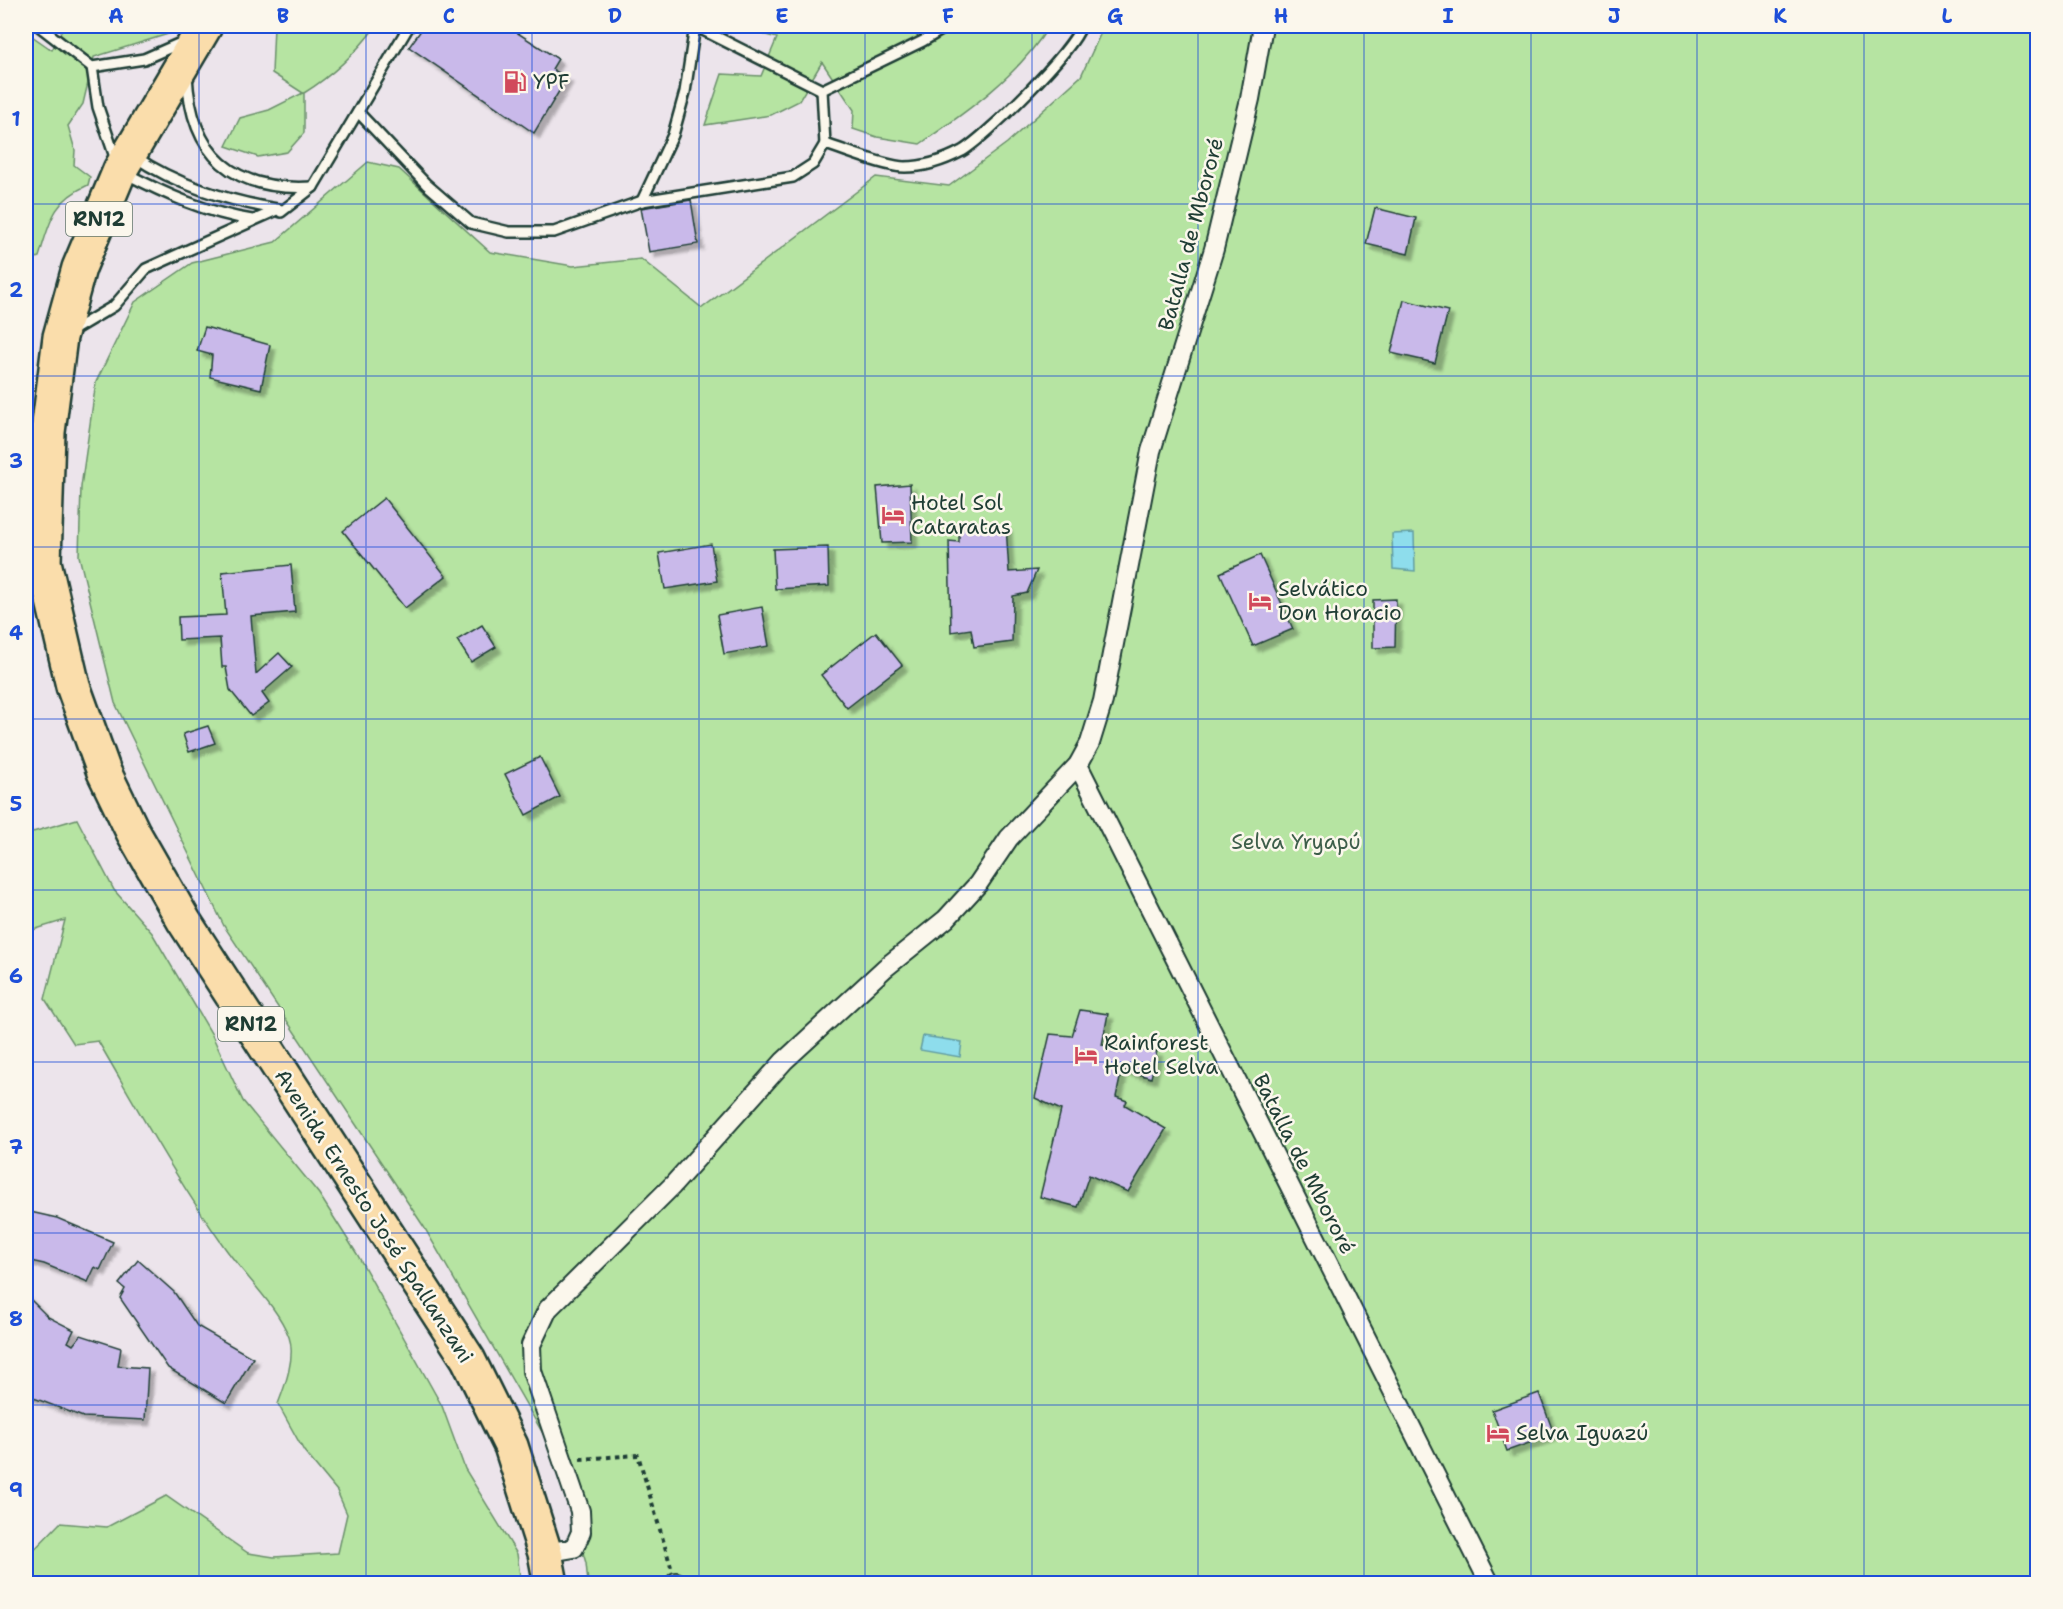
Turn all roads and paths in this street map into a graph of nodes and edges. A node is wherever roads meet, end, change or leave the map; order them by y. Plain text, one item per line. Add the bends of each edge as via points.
1 (39, 26) edge
2 (409, 26) edge
3 (695, 26) edge
4 (948, 26) edge
5 (1081, 26) edge
6 (1263, 26) edge
7 (197, 39) edge
8 (92, 67) junction
9 (822, 90) junction
10 (358, 112) junction
11 (825, 144) junction
12 (124, 161) junction
13 (313, 187) junction
14 (642, 201) junction
15 (280, 211) junction
16 (252, 220) junction
17 (60, 337) junction
18 (37, 437) edge
19 (35, 555) edge
20 (1078, 765) junction
21 (562, 1461) junction
22 (548, 1568) edge
23 (675, 1583) edge
24 (730, 1584) edge
25 (1490, 1584) edge

1 - 8 lane
2 - 10 lane
3 - 9 lane
3 - 14 lane via 685,92 673,135
4 - 9 lane
5 - 11 lane via 1056,63 964,150 940,161 903,167
6 - 20 street, Batalla de Mbororé via 1214,249 1151,451 1103,701 1090,743
7 - 8 lane via 144,59
7 - 12 highway, Avenida Ernesto José Spallanzani / RN12
7 - 13 lane via 188,104 198,132 218,163 242,178 297,188
8 - 12 lane via 98,107
9 - 11 lane
10 - 13 lane
10 - 14 lane via 426,184 471,223 509,232 554,232
11 - 14 lane via 813,164 793,177
12 - 15 lane
12 - 16 lane via 161,192
12 - 17 highway, Avenida Ernesto José Spallanzani / RN12 via 79,268
13 - 15 lane
15 - 16 lane
16 - 17 lane via 146,269 114,306
17 - 18 highway, Avenida Ernesto José Spallanzani / RN12
18 - 19 highway, Avenida Ernesto José Spallanzani / RN12
19 - 22 highway, Avenida Ernesto José Spallanzani / RN12 via 73,686 104,772 133,832 184,921 468,1359 511,1446
20 - 21 street, Batalla de Mbororé via 1009,838 978,884 946,919 885,968 784,1061 672,1186 548,1309 531,1345 532,1371
20 - 25 street, Batalla de Mbororé
21 - 22 street, Batalla de Mbororé via 580,1511 581,1532 574,1548
21 - 23 path via 638,1455
23 - 24 path

